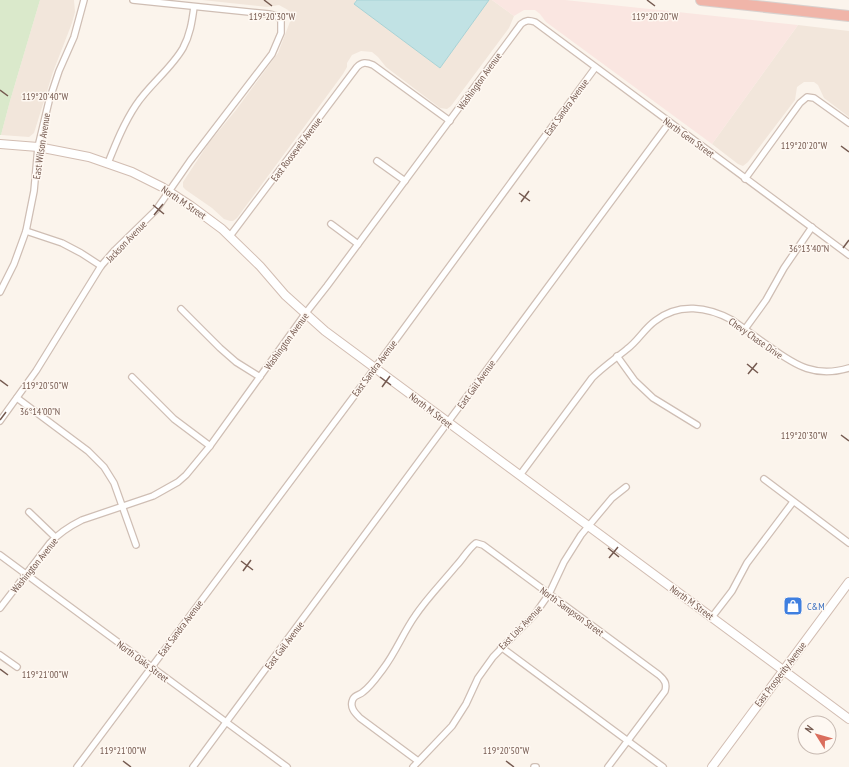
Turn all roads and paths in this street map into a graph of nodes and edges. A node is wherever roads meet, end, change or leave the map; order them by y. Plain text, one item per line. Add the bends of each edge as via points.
1 (84, 0) edge
2 (133, 0) edge
3 (701, 0) edge
4 (194, 7) junction
5 (849, 16) edge
6 (528, 20) joint
7 (595, 68) junction
8 (450, 121) junction
9 (669, 123) junction
10 (849, 123) edge
11 (0, 144) edge
12 (38, 148) junction
13 (377, 162) dead end
14 (108, 163) junction
15 (745, 179) junction
16 (405, 181) junction
17 (170, 191) junction
18 (331, 224) dead end
19 (812, 228) junction
20 (26, 231) junction
21 (230, 236) junction
22 (358, 244) junction
23 (849, 255) edge
24 (101, 266) junction
25 (0, 292) edge
26 (181, 309) dead end
27 (305, 314) junction
28 (745, 329) junction
29 (617, 356) junction
30 (375, 368) junction
31 (849, 368) edge
32 (132, 377) dead end
33 (260, 377) junction
34 (17, 398) junction
35 (0, 421) edge
36 (448, 423) junction
37 (697, 425) dead end
38 (210, 446) junction
39 (520, 475) junction
40 (764, 480) dead end
41 (626, 487) dead end
42 (793, 502) junction
43 (122, 506) junction
44 (29, 512) dead end
45 (589, 526) junction
46 (55, 537) junction
47 (849, 543) edge
48 (136, 545) dead end
49 (0, 555) edge
50 (26, 574) junction
51 (849, 582) edge
52 (549, 594) junction
53 (0, 608) edge
54 (712, 617) junction
55 (501, 647) junction
56 (0, 655) edge
57 (17, 667) dead end
58 (151, 667) junction
59 (784, 670) junction
60 (849, 719) edge
61 (226, 723) junction
62 (628, 740) junction
63 (418, 761) junction
64 (77, 767) edge
65 (193, 767) edge
66 (287, 767) edge
67 (414, 767) edge
68 (608, 767) edge
69 (663, 767) edge
70 (712, 767) edge

1 - 12 street, East Wilson Avenue via 74,37 49,101
2 - 4 street
3 - 5 highway
4 - 14 street via 183,47 135,106
4 - 17 street, Jackson Avenue via 269,14 277,16 282,26 272,54 220,120
6 - 7 street, North Gem Street via 535,22
6 - 8 street, Washington Avenue via 521,24
7 - 9 street, North Gem Street
7 - 30 street, East Sandra Avenue
8 - 16 street, Washington Avenue
8 - 21 street, East Roosevelt Avenue via 373,65 362,63
9 - 15 street, North Gem Street
9 - 36 street, East Gail Avenue
10 - 15 street via 814,98 807,97
11 - 12 street, North M Street
12 - 14 street, North M Street
12 - 20 street, East Wilson Avenue via 34,191
13 - 16 street
14 - 17 street, North M Street
15 - 19 street, North Gem Street
16 - 22 street, Washington Avenue
17 - 21 street, North M Street
17 - 24 street, Jackson Avenue via 156,210
18 - 22 street
19 - 23 street, North Gem Street
19 - 28 street
20 - 24 street via 62,243
20 - 25 street, East Wilson Avenue
21 - 27 street, North M Street
22 - 27 street, Washington Avenue
24 - 34 street, Jackson Avenue
26 - 33 street via 236,362
27 - 30 street, North M Street
27 - 33 street, Washington Avenue
28 - 29 street, Chevy Chase Drive via 713,311 701,308 682,310 663,315 654,321 627,350
28 - 31 street, Chevy Chase Drive via 805,369 829,373
29 - 37 street via 635,382 653,398
29 - 39 street, Chevy Chase Drive via 592,378
30 - 36 street, North M Street
30 - 58 street, East Sandra Avenue
32 - 38 street via 174,419
33 - 38 street, Washington Avenue
34 - 35 street, Jackson Avenue
34 - 43 street via 97,459 114,483
36 - 39 street, North M Street
36 - 61 street, East Gail Avenue
38 - 43 street, Washington Avenue via 178,482 153,496
39 - 45 street, North M Street
40 - 42 street
41 - 45 street, East Lois Avenue via 612,498
42 - 47 street
42 - 54 street via 747,563 732,591
43 - 46 street, Washington Avenue via 73,524
43 - 48 street
44 - 46 street
45 - 52 street, East Lois Avenue via 564,562
45 - 54 street, North M Street
46 - 50 street, Washington Avenue
49 - 50 street, North Oaks Street
50 - 53 street, Washington Avenue
50 - 58 street, North Oaks Street
51 - 59 street, East Prosperity Avenue
52 - 55 street, East Lois Avenue via 535,614
52 - 62 street, North Sampson Street via 665,681 665,691
52 - 63 street, North Sampson Street via 483,545 476,543 431,594 414,616 384,669 354,698 352,708 360,718
54 - 59 street, North M Street
55 - 62 street
55 - 63 street, East Lois Avenue via 478,678 452,726
56 - 57 street
58 - 61 street, North Oaks Street
58 - 64 street, East Sandra Avenue
59 - 60 street, North M Street
59 - 70 street, East Prosperity Avenue
61 - 65 street, East Gail Avenue
61 - 66 street, North Oaks Street
62 - 68 street
62 - 69 street
63 - 67 street, East Lois Avenue

